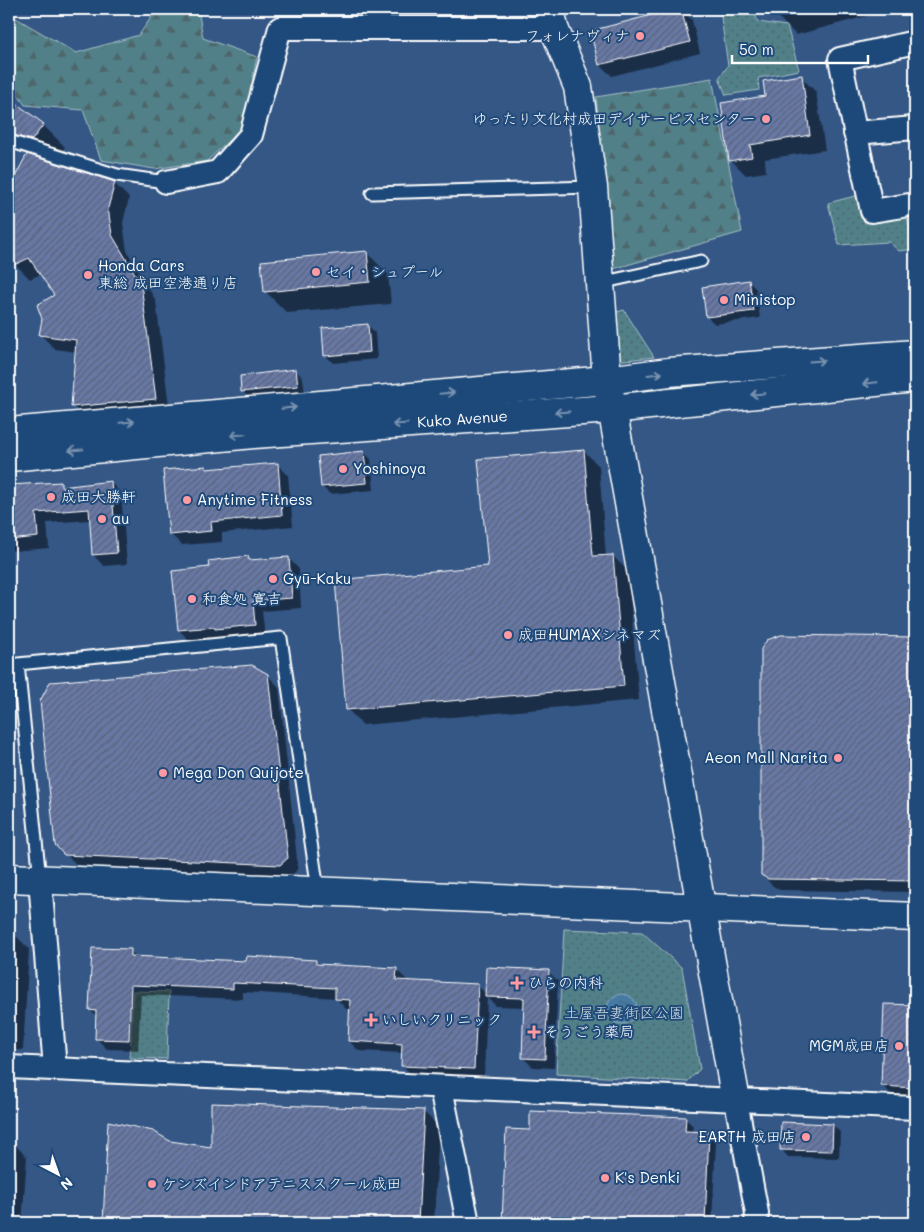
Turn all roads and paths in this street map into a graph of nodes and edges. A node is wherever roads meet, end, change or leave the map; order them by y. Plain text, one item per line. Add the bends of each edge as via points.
1 (552, 18) edge
2 (915, 42) edge
3 (915, 128) edge
4 (855, 133) junction
5 (9, 141) edge
6 (166, 182) joint
7 (593, 187) junction
8 (372, 193) dead end
9 (915, 204) edge
10 (701, 261) dead end
11 (600, 283) junction
12 (915, 354) edge
13 (915, 378) edge
14 (606, 380) junction
15 (611, 409) junction
16 (9, 432) edge
17 (9, 457) edge
18 (9, 878) edge
19 (40, 879) junction
20 (318, 890) junction
21 (700, 907) junction
22 (915, 917) edge
23 (9, 1067) edge
24 (55, 1069) junction
25 (441, 1088) junction
26 (736, 1101) junction
27 (915, 1108) edge
28 (759, 1220) edge
29 (468, 1223) edge

1 - 6 street via 280,28 251,135 218,172
1 - 7 main road via 578,87
2 - 4 street via 840,59
3 - 4 street
4 - 9 street via 872,211
5 - 6 lane via 117,175
7 - 8 lane
7 - 11 main road
10 - 11 lane
11 - 14 main road
14 -> 12 main road, Kuko Avenue via 669,372
13 -> 15 main road, Kuko Avenue
14 - 15 main road
16 -> 14 main road, Kuko Avenue
15 -> 17 main road, Kuko Avenue via 254,434
15 - 21 main road
18 - 19 main road
19 - 20 main road
19 - 20 lane via 18,664 281,638
19 - 24 street
20 - 21 main road
21 - 22 main road
21 - 26 main road
23 - 24 street
24 - 25 street
25 - 26 street
25 - 29 street
26 - 27 street
26 - 28 street

